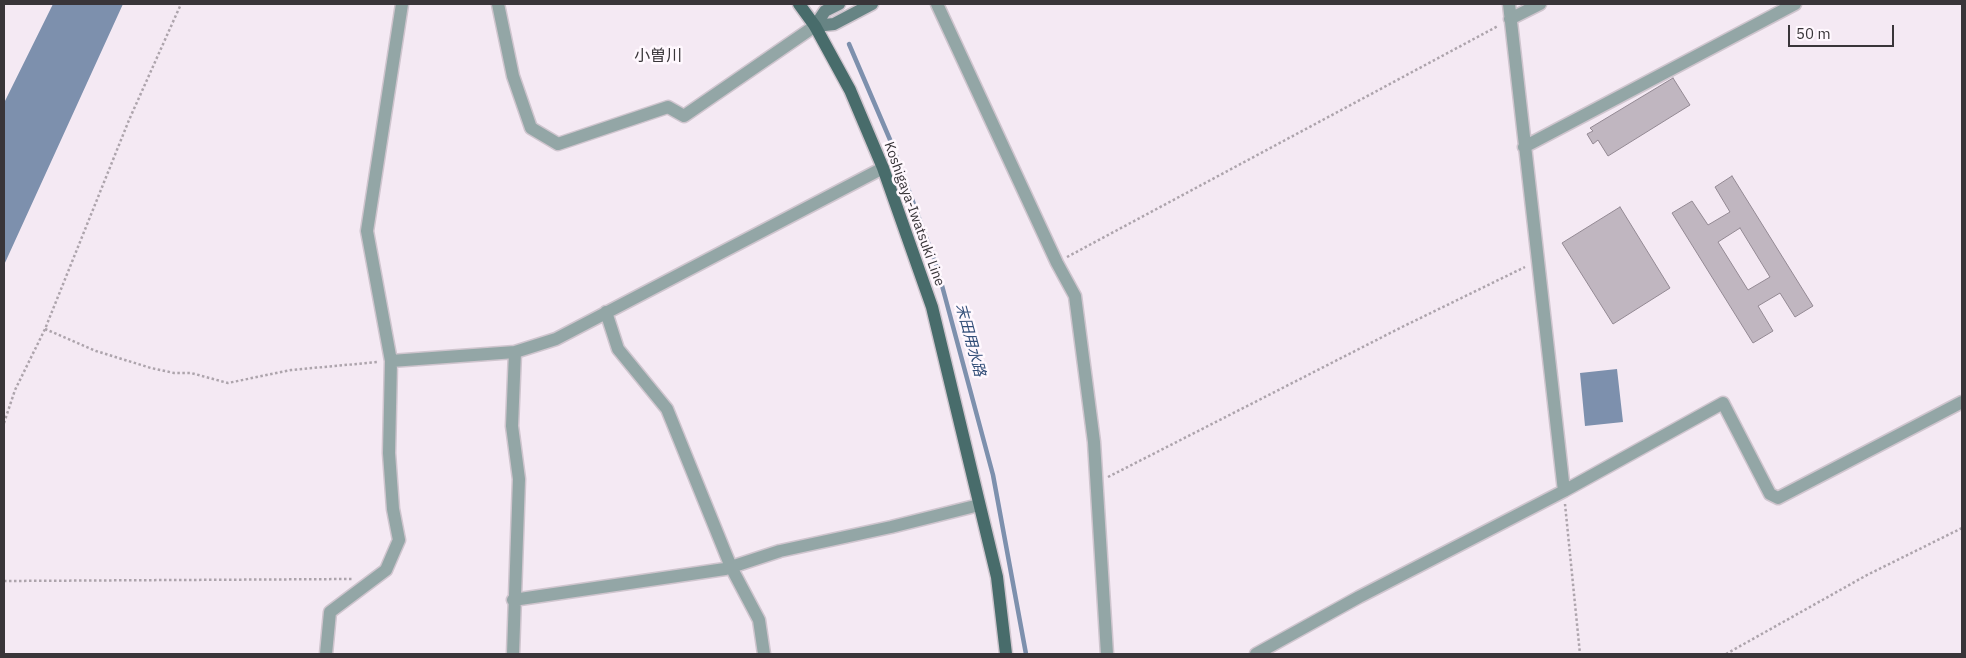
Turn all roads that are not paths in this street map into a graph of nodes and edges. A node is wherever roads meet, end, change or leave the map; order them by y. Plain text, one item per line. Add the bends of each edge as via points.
1 (402, 4) edge
2 (498, 4) edge
3 (799, 4) edge
4 (839, 4) edge
5 (872, 4) edge
6 (937, 4) edge
7 (1509, 4) edge
8 (1540, 4) edge
9 (1795, 4) edge
10 (1510, 19) junction
11 (815, 26) junction
12 (1524, 148) junction
13 (883, 168) junction
14 (606, 312) junction
15 (515, 352) junction
16 (391, 361) junction
17 (1962, 402) edge
18 (1564, 491) junction
19 (979, 505) junction
20 (731, 566) junction
21 (513, 600) junction
22 (326, 654) edge
23 (513, 654) edge
24 (764, 654) edge
25 (1006, 654) edge
26 (1107, 654) edge
27 (1256, 654) edge

1 - 16 street via 367,231
2 - 11 street via 514,76 531,128 558,144 668,107 684,116
3 - 11 main road, Koshigaya-Iwatsuki Line
4 - 11 street via 825,12
5 - 11 street via 834,24
6 - 26 street via 1075,296 1094,442
7 - 10 street
8 - 10 street
9 - 12 street
10 - 12 street
11 - 13 main road, Koshigaya-Iwatsuki Line via 850,90
12 - 18 street
13 - 14 street
13 - 19 main road, Koshigaya-Iwatsuki Line via 932,307
14 - 15 street via 556,339
14 - 20 street via 618,349 667,409
15 - 16 street
15 - 21 street via 512,426 519,479
16 - 22 street via 389,453 399,540 386,570 330,612
17 - 18 street via 1778,498 1770,494 1724,403
18 - 27 street
19 - 20 street via 780,551
19 - 25 main road, Koshigaya-Iwatsuki Line via 996,577
20 - 21 street
20 - 24 street via 759,620
21 - 23 street

